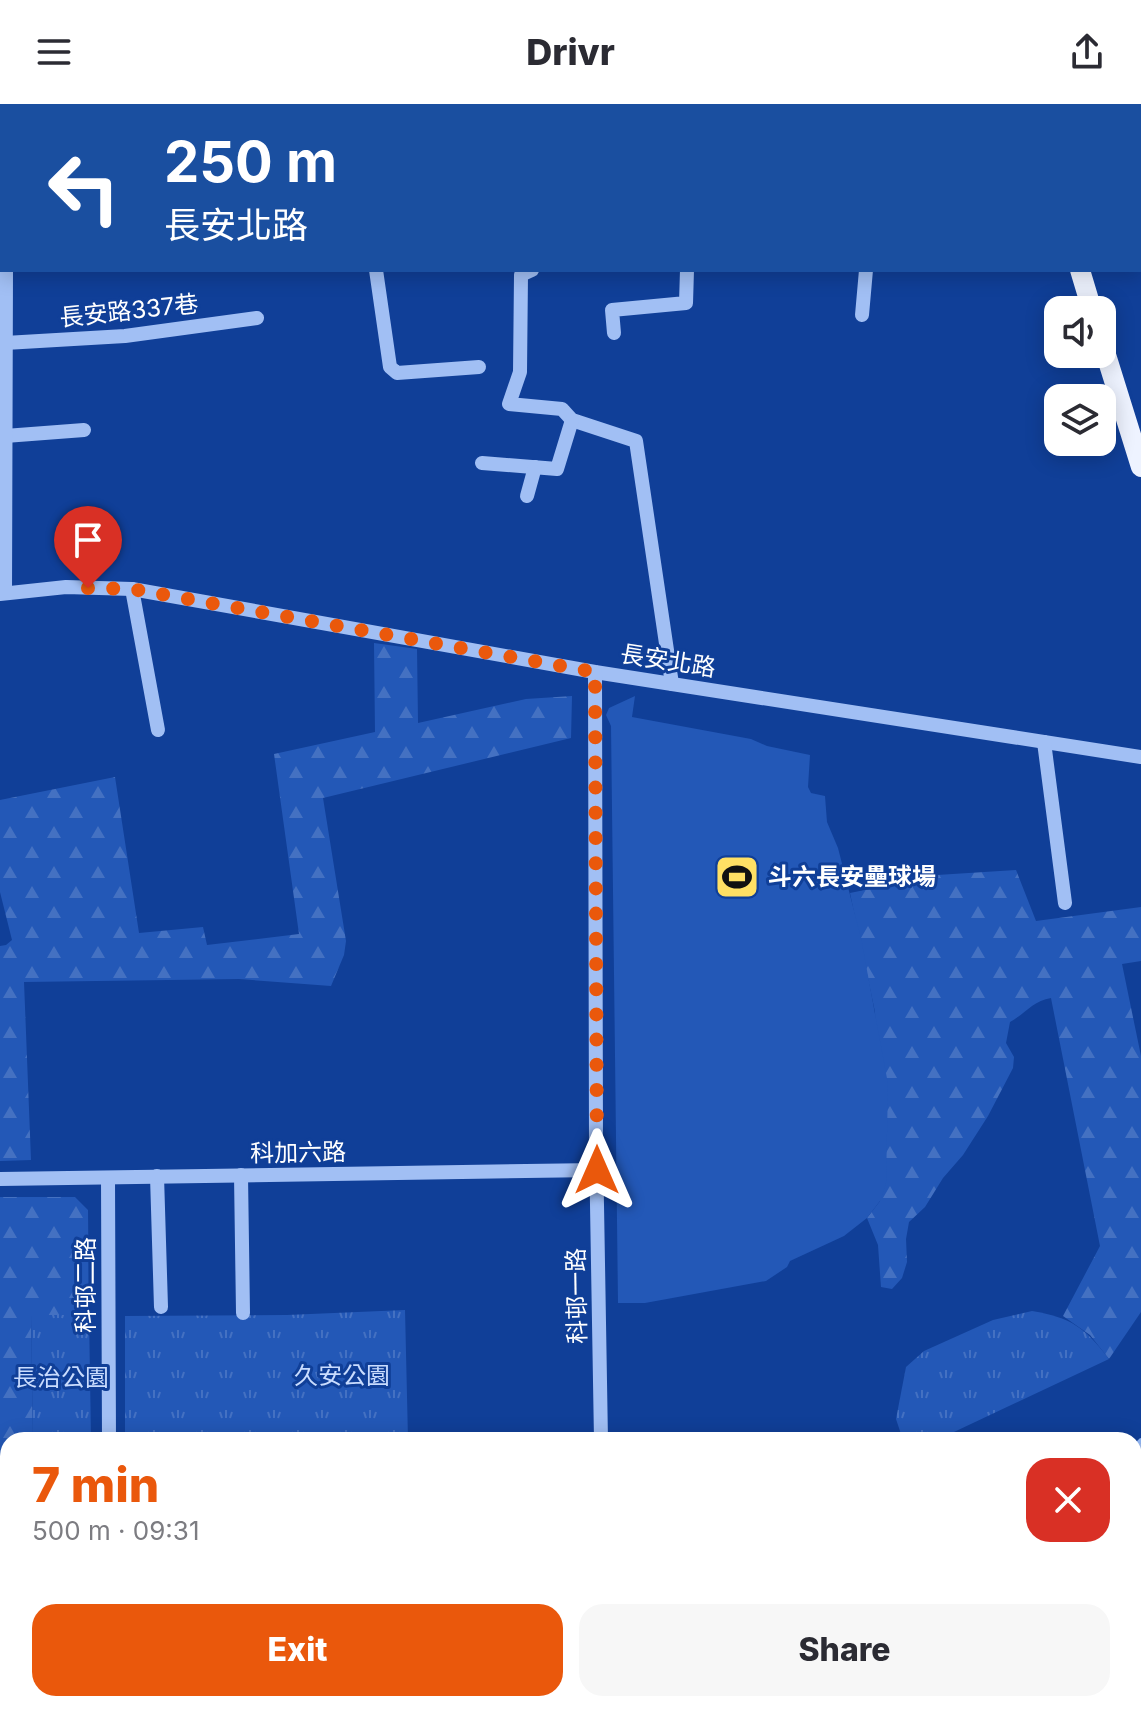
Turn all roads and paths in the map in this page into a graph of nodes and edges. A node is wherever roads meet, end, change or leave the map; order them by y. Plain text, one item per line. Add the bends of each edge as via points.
1 (3, 272) edge
2 (376, 272) edge
3 (528, 272) edge
4 (687, 272) edge
5 (866, 272) edge
6 (1081, 272) edge
7 (1088, 296) edge
8 (862, 315) dead end
9 (257, 318) dead end
10 (614, 333) dead end
11 (5, 343) junction
12 (479, 367) dead end
13 (1110, 368) edge
14 (572, 420) junction
15 (3, 427) edge
16 (84, 430) dead end
17 (482, 463) dead end
18 (535, 467) junction
19 (1141, 467) edge
20 (527, 496) dead end
21 (132, 589) junction
22 (2, 594) edge
23 (595, 672) junction
24 (672, 684) junction
25 (158, 730) dead end
26 (1044, 742) junction
27 (1141, 757) edge
28 (1065, 903) dead end
29 (597, 1170) junction
30 (241, 1175) junction
31 (157, 1176) junction
32 (108, 1178) junction
33 (0, 1179) edge
34 (161, 1307) dead end
35 (243, 1313) dead end
36 (109, 1432) edge
37 (601, 1432) edge

1 - 11 street
2 - 12 street via 390,367 397,373
3 - 14 street via 521,275 520,372 509,404 562,409
4 - 10 street via 686,303 612,310
5 - 8 street
6 - 7 main road
9 - 11 street, 長安路337巷 via 125,336
11 - 15 street
13 - 19 main road
14 - 18 street via 557,469
14 - 24 street via 636,441
15 - 16 street
15 - 22 street
17 - 18 street
18 - 20 street
21 - 22 street, 長安北路 via 66,587
21 - 23 street, 長安北路
21 - 25 street
23 - 24 street, 長安北路
23 - 29 street, 科邨一路
24 - 26 street, 長安北路
26 - 27 street, 長安北路
26 - 28 street
29 - 30 street, 科加六路
29 - 37 street, 科邨一路
30 - 31 street, 科加六路
30 - 35 street
31 - 32 street, 科加六路
31 - 34 street
32 - 33 street, 科加六路
32 - 36 street, 科邨二路

